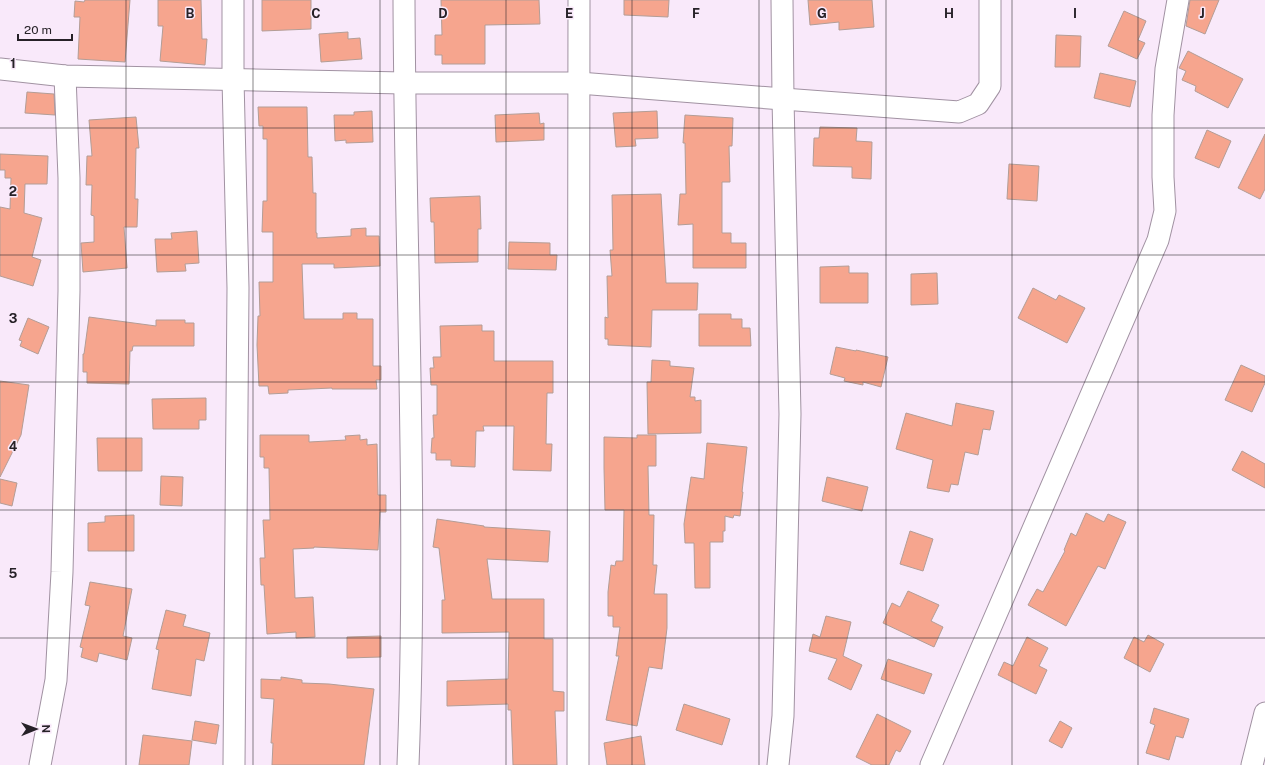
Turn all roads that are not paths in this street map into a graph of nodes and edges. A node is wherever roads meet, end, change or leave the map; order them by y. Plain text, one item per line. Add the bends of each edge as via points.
1 (233, 0) edge
2 (404, 0) edge
3 (579, 0) edge
4 (782, 0) edge
5 (990, 0) edge
6 (1178, 0) edge
7 (0, 69) edge
8 (65, 76) junction
9 (233, 79) junction
10 (404, 83) junction
11 (579, 83) junction
12 (783, 100) junction
13 (1265, 713) edge
14 (40, 765) edge
15 (234, 765) edge
16 (408, 765) edge
17 (578, 765) edge
18 (778, 765) edge
19 (931, 765) edge
20 (1252, 765) edge

1 - 9 street
2 - 10 street
3 - 11 street
4 - 12 street
5 - 12 street via 990,86 978,104 959,112
6 - 19 street via 1166,69 1163,115 1165,211 1158,240
7 - 8 street
8 - 9 street
8 - 14 street via 69,178 69,291 62,564 56,680
9 - 10 street
9 - 15 street via 238,288
10 - 11 street
10 - 16 street via 412,509
11 - 12 street
11 - 17 street
12 - 18 street via 790,414 784,716
13 - 20 street

